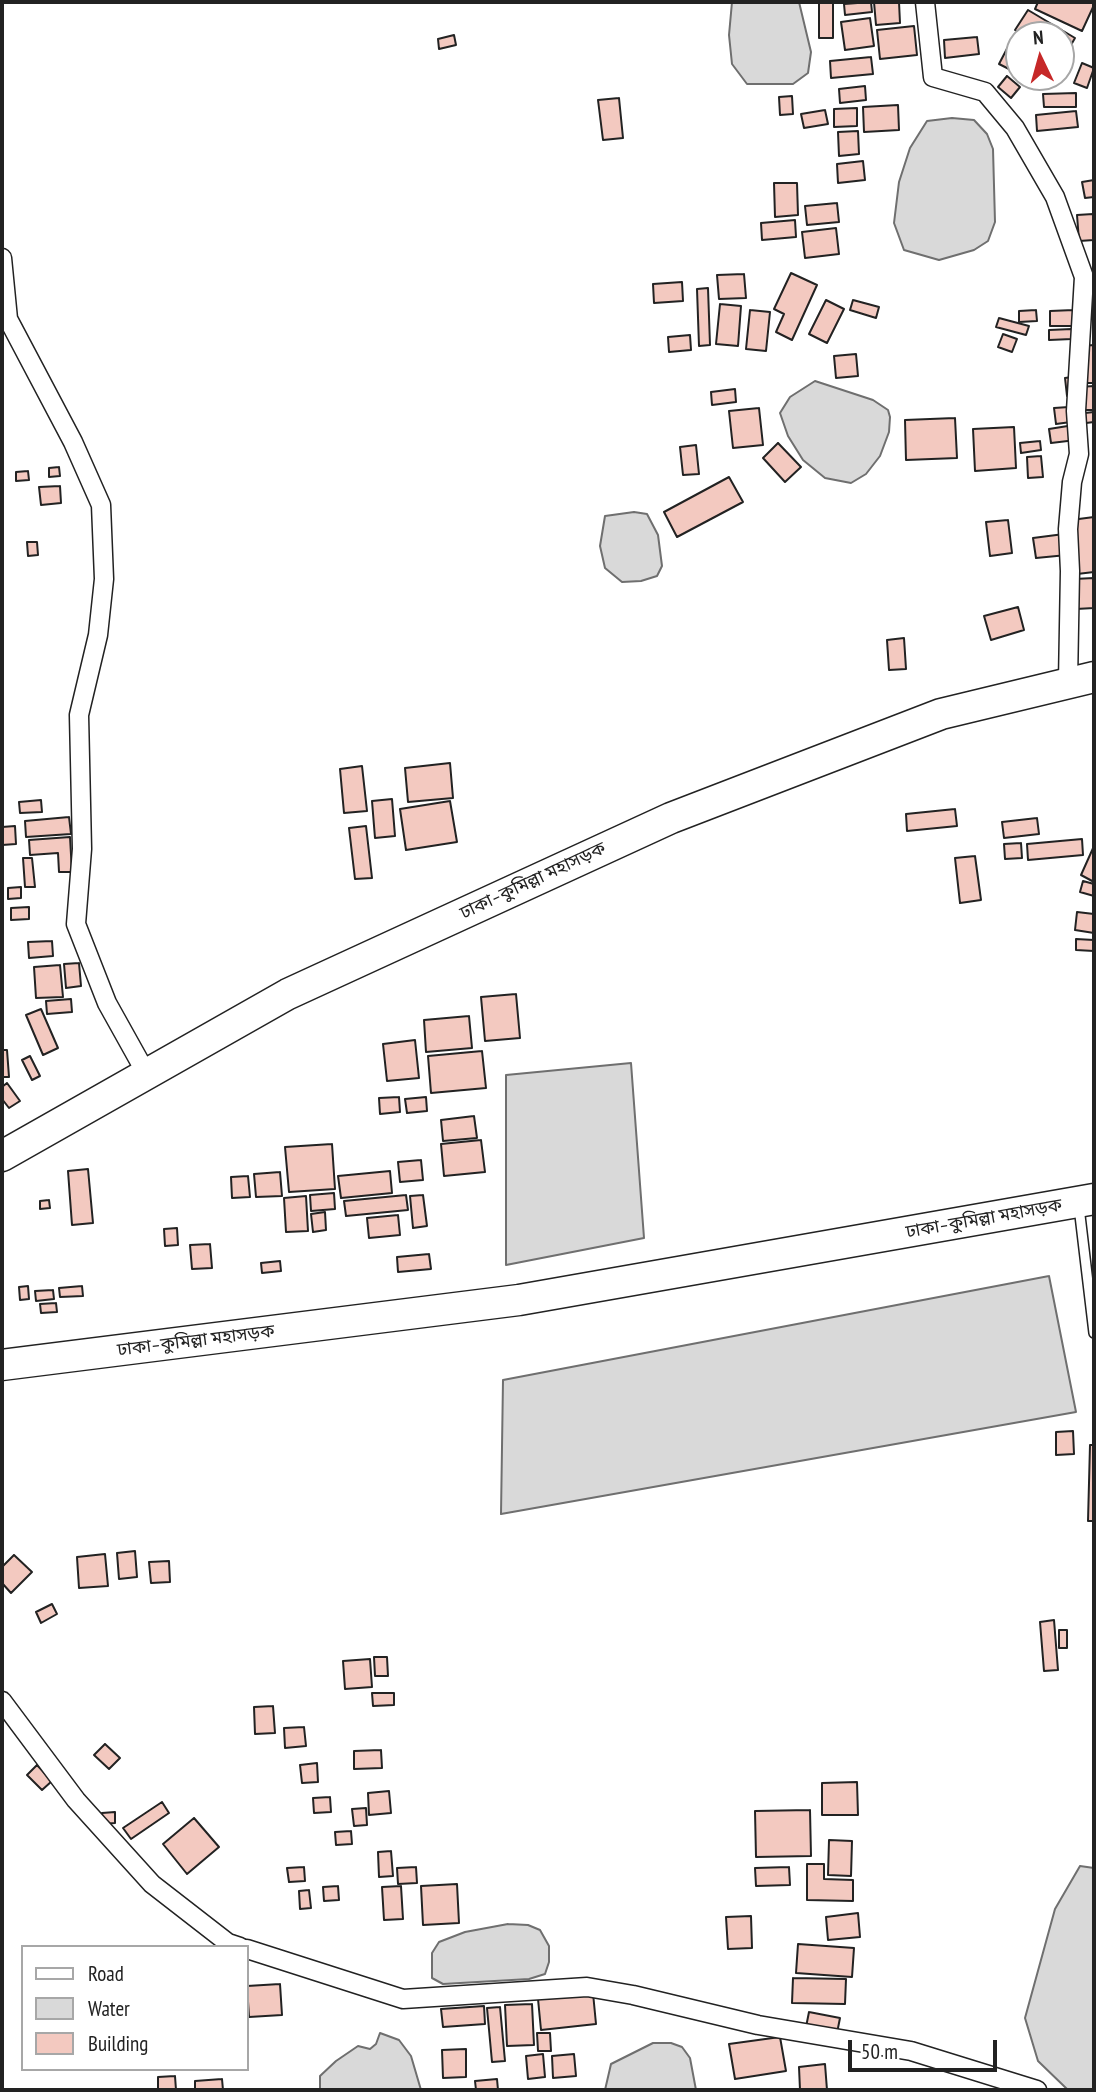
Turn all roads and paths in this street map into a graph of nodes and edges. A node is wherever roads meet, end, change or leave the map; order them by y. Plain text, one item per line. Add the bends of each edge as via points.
1 (925, 2) edge
2 (2, 258) edge
3 (1081, 680) edge
4 (146, 1073) junction
5 (2, 1156) edge
6 (1086, 1201) edge
7 (1094, 1333) edge
8 (2, 1365) edge
9 (2, 1701) edge
10 (234, 1945) edge
11 (248, 1949) edge
12 (1037, 2090) edge

1 - 3 street via 933,78 985,92 1015,128 1055,197 1084,277 1076,411 1079,454 1068,529
2 - 4 street via 8,319 101,505 104,579 98,635 79,715 82,849 76,924 107,1003
3 - 4 highway, ঢাকা–কুমিল্লা মহাসড়ক via 942,714 671,818 288,994
4 - 5 highway, ঢাকা–কুমিল্লা মহাসড়ক
6 - 7 lane
6 - 8 highway, ঢাকা–কুমিল্লা মহাসড়ক via 519,1300
9 - 10 street via 76,1800 152,1884
11 - 12 street via 403,1999 587,1987 633,1995 758,2025 911,2051

